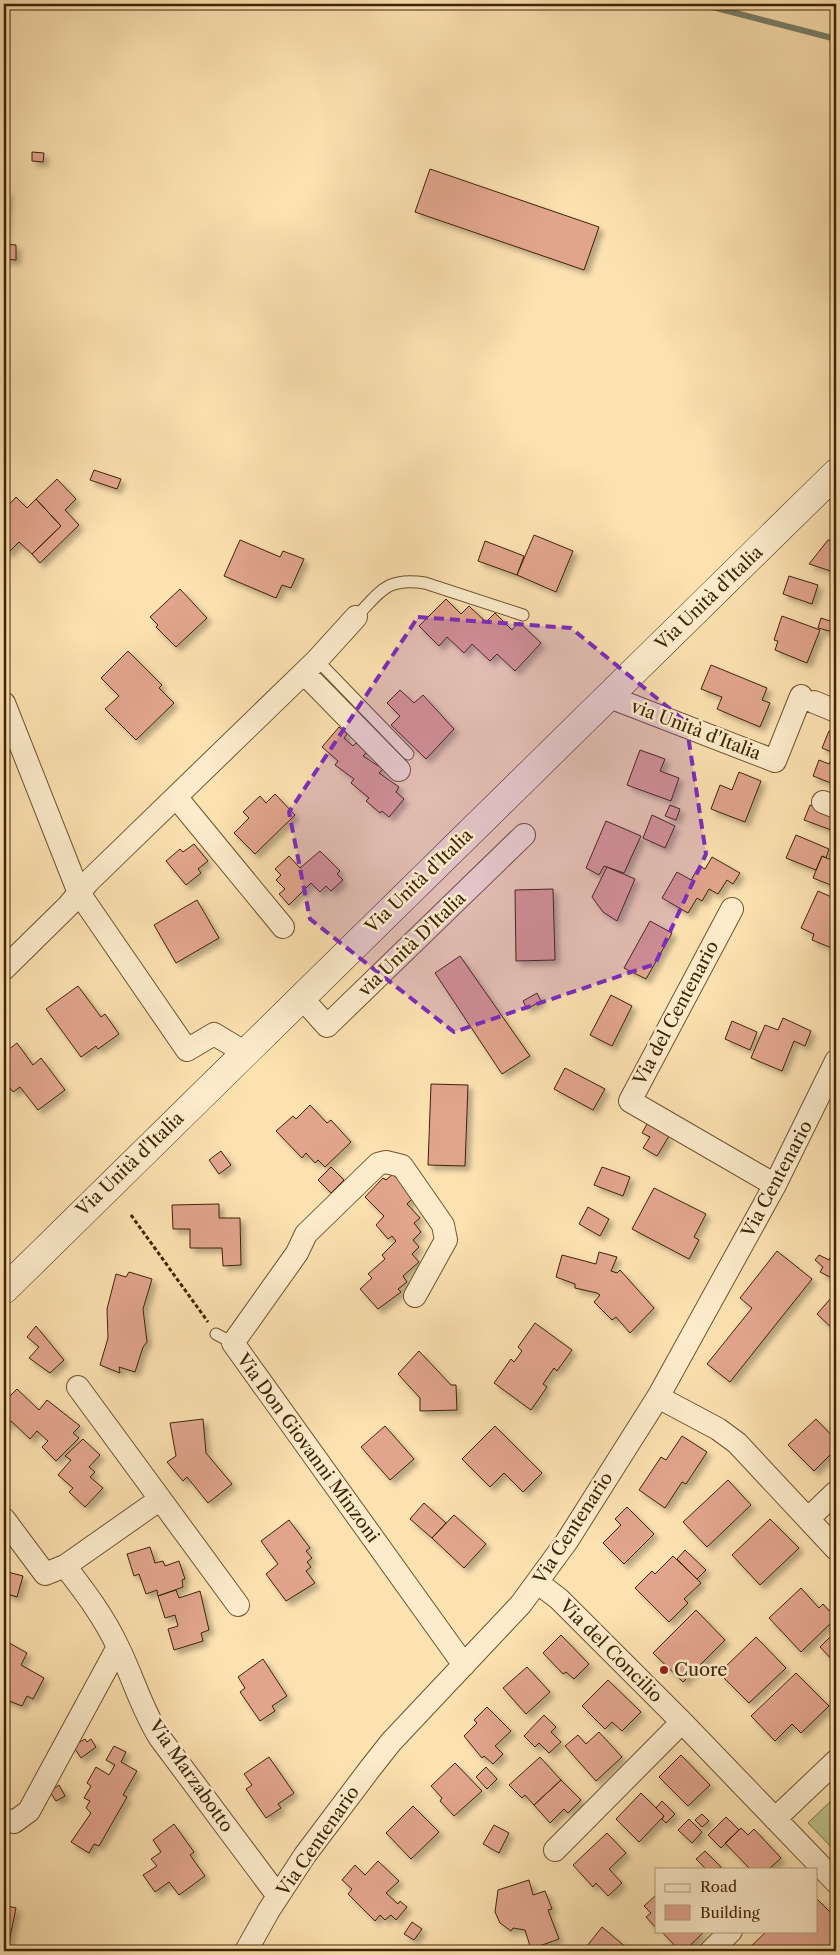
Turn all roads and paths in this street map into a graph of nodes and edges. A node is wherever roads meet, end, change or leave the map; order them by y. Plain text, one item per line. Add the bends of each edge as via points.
1 (836, 473) edge
2 (523, 615) dead end
3 (356, 617) joint
4 (310, 666) junction
5 (607, 696) junction
6 (4, 703) edge
7 (836, 711) edge
8 (404, 762) dead end
9 (176, 798) junction
10 (524, 835) dead end
11 (79, 893) junction
12 (732, 909) dead end
13 (283, 927) dead end
14 (4, 969) edge
15 (301, 997) junction
16 (244, 1052) junction
17 (836, 1061) edge
18 (775, 1185) junction
19 (131, 1215) dead end
20 (4, 1290) edge
21 (415, 1296) dead end
22 (225, 1339) junction
23 (78, 1386) dead end
24 (658, 1397) junction
25 (836, 1492) edge
26 (159, 1500) junction
27 (4, 1518) edge
28 (808, 1519) junction
29 (836, 1549) edge
30 (65, 1566) junction
31 (538, 1583) junction
32 (238, 1605) dead end
33 (118, 1647) junction
34 (464, 1665) junction
35 (682, 1722) junction
36 (836, 1761) edge
37 (4, 1819) edge
38 (775, 1819) junction
39 (555, 1850) dead end
40 (803, 1862) edge
41 (818, 1871) edge
42 (836, 1882) edge
43 (278, 1896) junction
44 (730, 1932) edge
45 (246, 1951) edge
46 (711, 1951) edge

1 - 5 street, Via Unità d'Italia
2 - 3 lane via 411,581 386,586
3 - 4 street
4 - 8 street
4 - 9 street
5 - 7 street, via Unità d'Italia via 776,761 808,699
5 - 15 street, Via Unità d'Italia
6 - 11 street
9 - 11 street
9 - 13 street
10 - 15 street, via Unità D'Italia via 327,1026
11 - 14 street
11 - 16 street via 186,1050 214,1034
12 - 18 street, Via del Centenario via 630,1101
15 - 16 street, Via Unità d'Italia
16 - 20 street, Via Unità d'Italia
17 - 18 street, Via Centenario
18 - 24 street, Via Centenario
19 - 22 path
21 - 22 street, Via Don Giovanni Minzoni via 446,1240 444,1225 402,1166 386,1162 378,1164 306,1234 298,1253
22 - 34 street, Via Don Giovanni Minzoni
23 - 26 street
24 - 28 street via 718,1429 737,1443
24 - 31 street, Via Centenario
25 - 28 street
26 - 30 street
26 - 32 street
27 - 30 street via 45,1574
28 - 29 street
30 - 33 street, Via Marzabotto via 101,1613
31 - 34 street, Via Centenario
31 - 35 street, Via del Concilio via 559,1599
33 - 37 street via 29,1811 14,1822
33 - 43 street, Via Marzabotto via 155,1730
34 - 43 street, Via Centenario via 391,1742
35 - 38 street, Via del Concilio
35 - 39 street
36 - 38 street
38 - 40 street, Via del Concilio
41 - 42 street, Via del Concilio
43 - 45 street, Via Centenario
44 - 46 street

